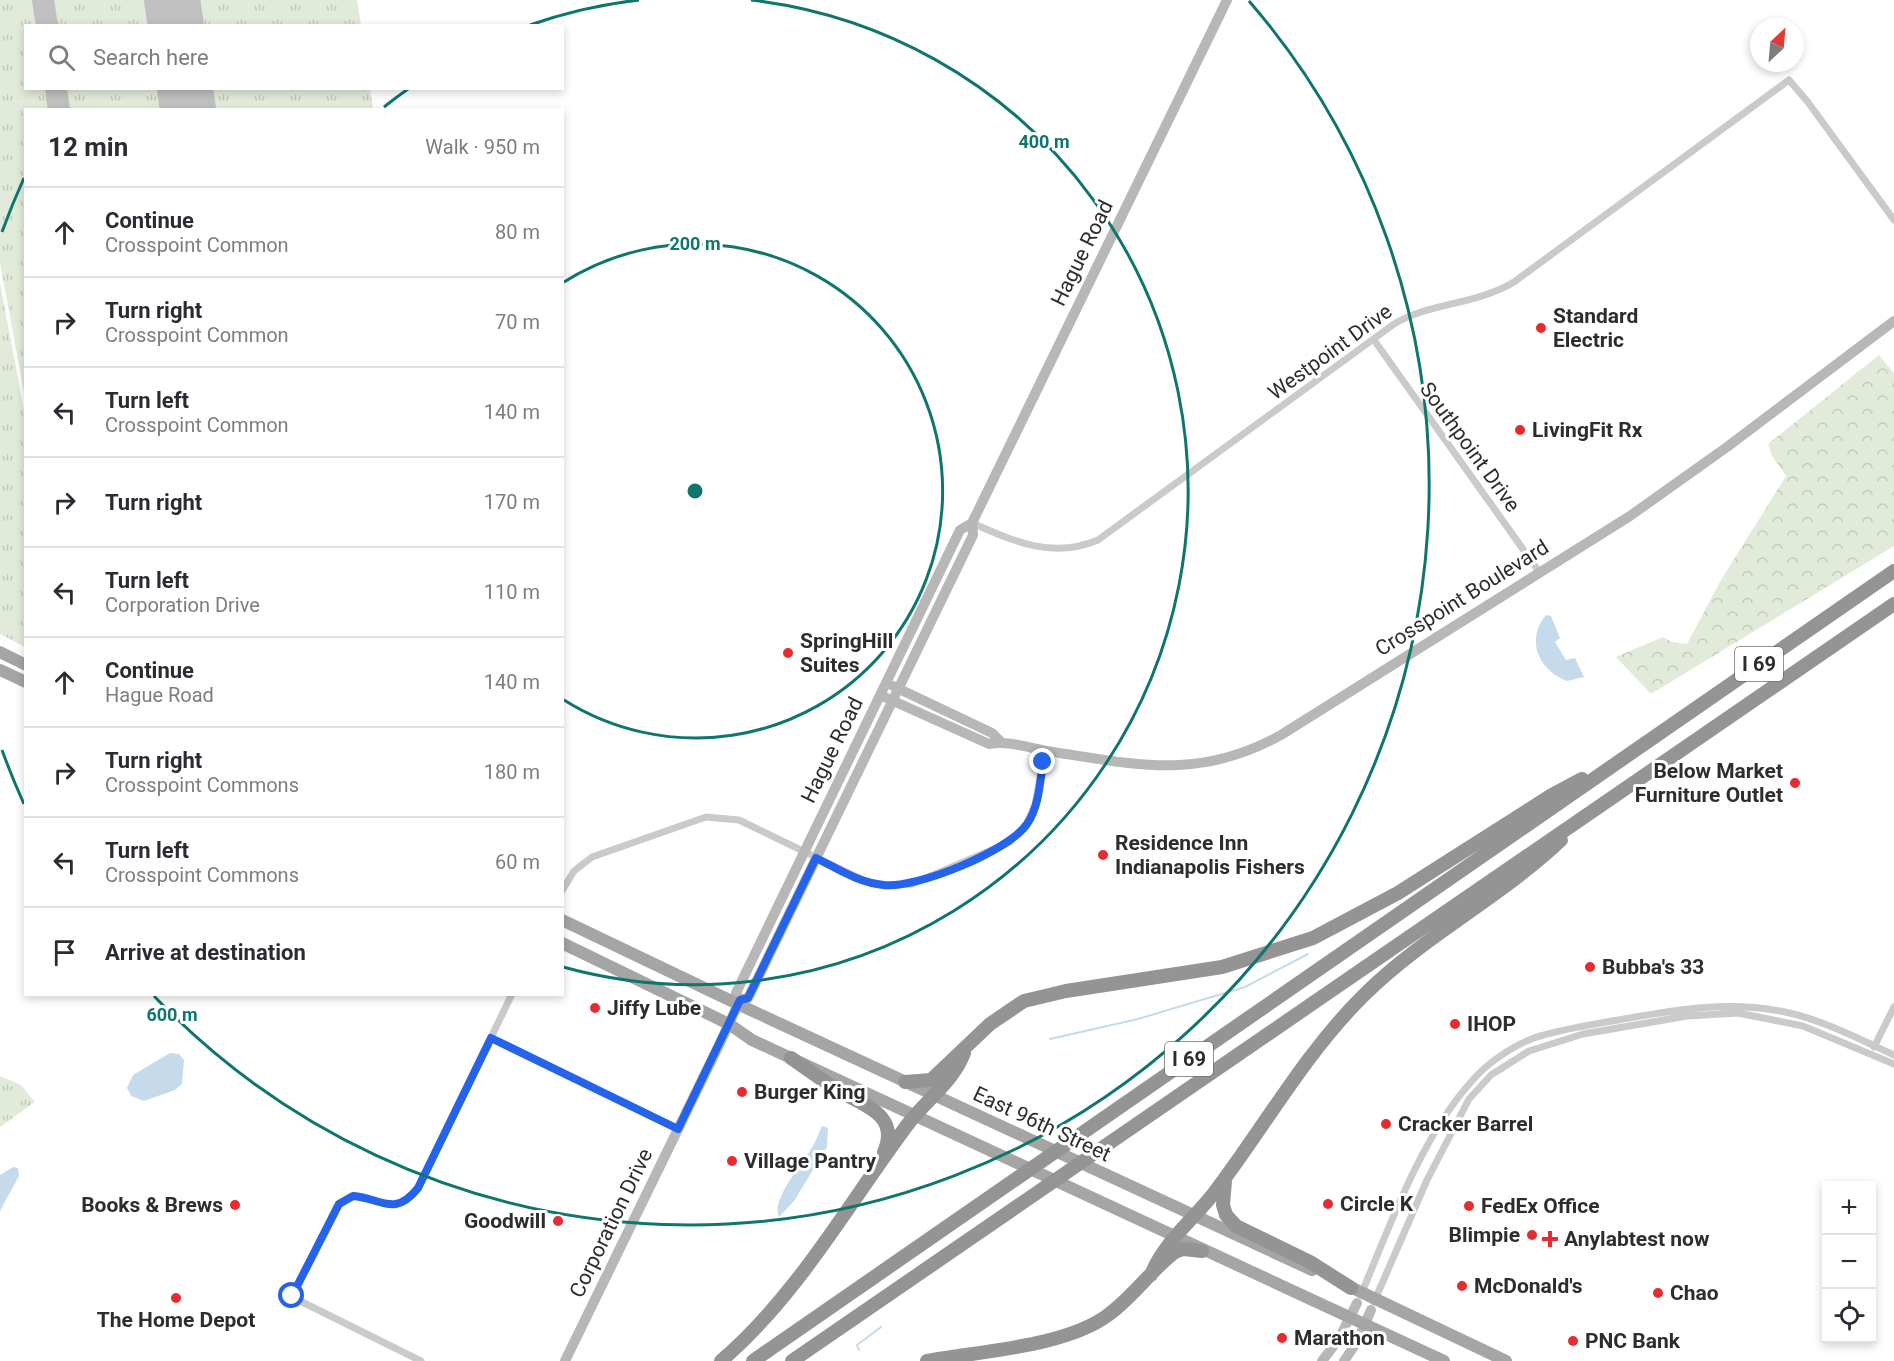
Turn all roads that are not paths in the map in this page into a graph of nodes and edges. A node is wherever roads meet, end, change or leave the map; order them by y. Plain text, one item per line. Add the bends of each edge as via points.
1 (1227, 0) edge
2 (1894, 220) edge
3 (1894, 321) edge
4 (1374, 340) junction
5 (972, 523) junction
6 (1894, 571) edge
7 (1540, 573) junction
8 (1894, 604) edge
9 (0, 652) edge
10 (24, 663) edge
11 (0, 670) edge
12 (24, 681) edge
13 (886, 683) junction
14 (898, 689) junction
15 (880, 695) junction
16 (893, 701) junction
17 (1001, 742) junction
18 (1045, 751) junction
19 (1624, 757) junction
20 (1583, 819) junction
21 (804, 852) junction
22 (816, 858) junction
23 (564, 888) edge
24 (564, 921) edge
25 (564, 944) edge
26 (511, 996) edge
27 (739, 1003) junction
28 (1894, 1006) edge
29 (729, 1024) junction
30 (491, 1038) junction
31 (1874, 1047) junction
32 (966, 1048) junction
33 (1894, 1056) edge
34 (791, 1058) junction
35 (1894, 1064) edge
36 (905, 1082) junction
37 (934, 1095) junction
38 (915, 1115) junction
39 (678, 1129) junction
40 (879, 1162) junction
41 (1226, 1176) junction
42 (1194, 1217) junction
43 (1176, 1237) junction
44 (1202, 1251) junction
45 (1151, 1275) junction
46 (1357, 1295) junction
47 (1373, 1305) junction
48 (1351, 1318) junction
49 (1365, 1324) junction
50 (421, 1361) edge
51 (565, 1361) edge
52 (721, 1361) edge
53 (753, 1361) edge
54 (792, 1361) edge
55 (927, 1361) edge
56 (1322, 1361) edge
57 (1344, 1361) edge
58 (1444, 1361) edge
59 (1506, 1361) edge

1 - 5 street, Hague Road
2 - 4 street, Westpoint Drive via 1789,80 1505,287 1480,298 1410,315
3 - 7 street, Crosspoint Boulevard via 1630,516
4 - 5 street, Westpoint Drive via 1098,540 1073,548 1044,549
4 - 7 street, Southpoint Drive
5 - 13 street, Hague Road via 960,530
5 - 14 street, Hague Road via 974,535
6 - 19 highway, I 69
7 - 18 street, Crosspoint Boulevard via 1281,735 1245,753 1167,767
8 - 20 highway, I 69
9 - 10 main road
11 - 12 main road
13 - 14 street, Crosspoint Boulevard
13 - 15 street, Hague Road
14 - 16 street, Hague Road
14 - 17 street, Crosspoint Boulevard via 992,733
15 - 16 street, Crosspoint Boulevard
15 - 21 street, Hague Road
16 - 17 street, Crosspoint Boulevard via 982,742
16 - 22 street, Hague Road
17 - 18 street, Crosspoint Boulevard
18 - 22 street via 1030,819 1005,845 901,886 867,882
19 - 32 highway via 1552,795 1367,911 1313,938 1222,967 1024,1001 990,1023
19 - 53 highway, I 69
20 - 41 highway via 1539,861 1422,945 1365,994 1309,1058
20 - 54 highway, I 69
21 - 22 street
21 - 23 street via 739,820 706,817 592,857 574,871
21 - 27 street, Hague Road via 736,993
22 - 27 street, Hague Road via 748,998
24 - 27 main road, East 96th Street
25 - 29 main road
26 - 30 street
27 - 29 street, Corporation Drive
27 - 36 main road, East 96th Street
28 - 31 street
29 - 34 main road
29 - 39 street, Corporation Drive
30 - 39 street
30 - 50 street via 418,1188 397,1204 353,1196 339,1204 292,1296
31 - 33 street
31 - 46 street via 1817,1021 1737,1005 1697,1006 1581,1026 1524,1043 1479,1073 1447,1112
32 - 36 highway via 931,1080
32 - 37 highway via 961,1062
34 - 38 main road
34 - 40 highway via 838,1091 878,1112 887,1139
35 - 47 street via 1803,1026 1738,1012 1583,1034 1529,1051 1491,1075 1469,1099 1423,1188
36 - 37 main road, East 96th Street
37 - 38 highway
37 - 42 main road, East 96th Street
38 - 40 highway
38 - 43 main road
39 - 51 street, Corporation Drive
40 - 52 highway via 786,1294
41 - 42 highway
41 - 46 highway via 1223,1205 1236,1226 1310,1262
42 - 43 highway
42 - 46 main road, East 96th Street
43 - 44 main road
43 - 45 highway
44 - 45 highway via 1175,1252
44 - 48 main road
45 - 55 highway via 1108,1316 1074,1333
46 - 47 main road, East 96th Street
46 - 48 street
47 - 49 street
47 - 59 main road, East 96th Street
48 - 49 main road
48 - 56 street
49 - 57 street
49 - 58 main road

